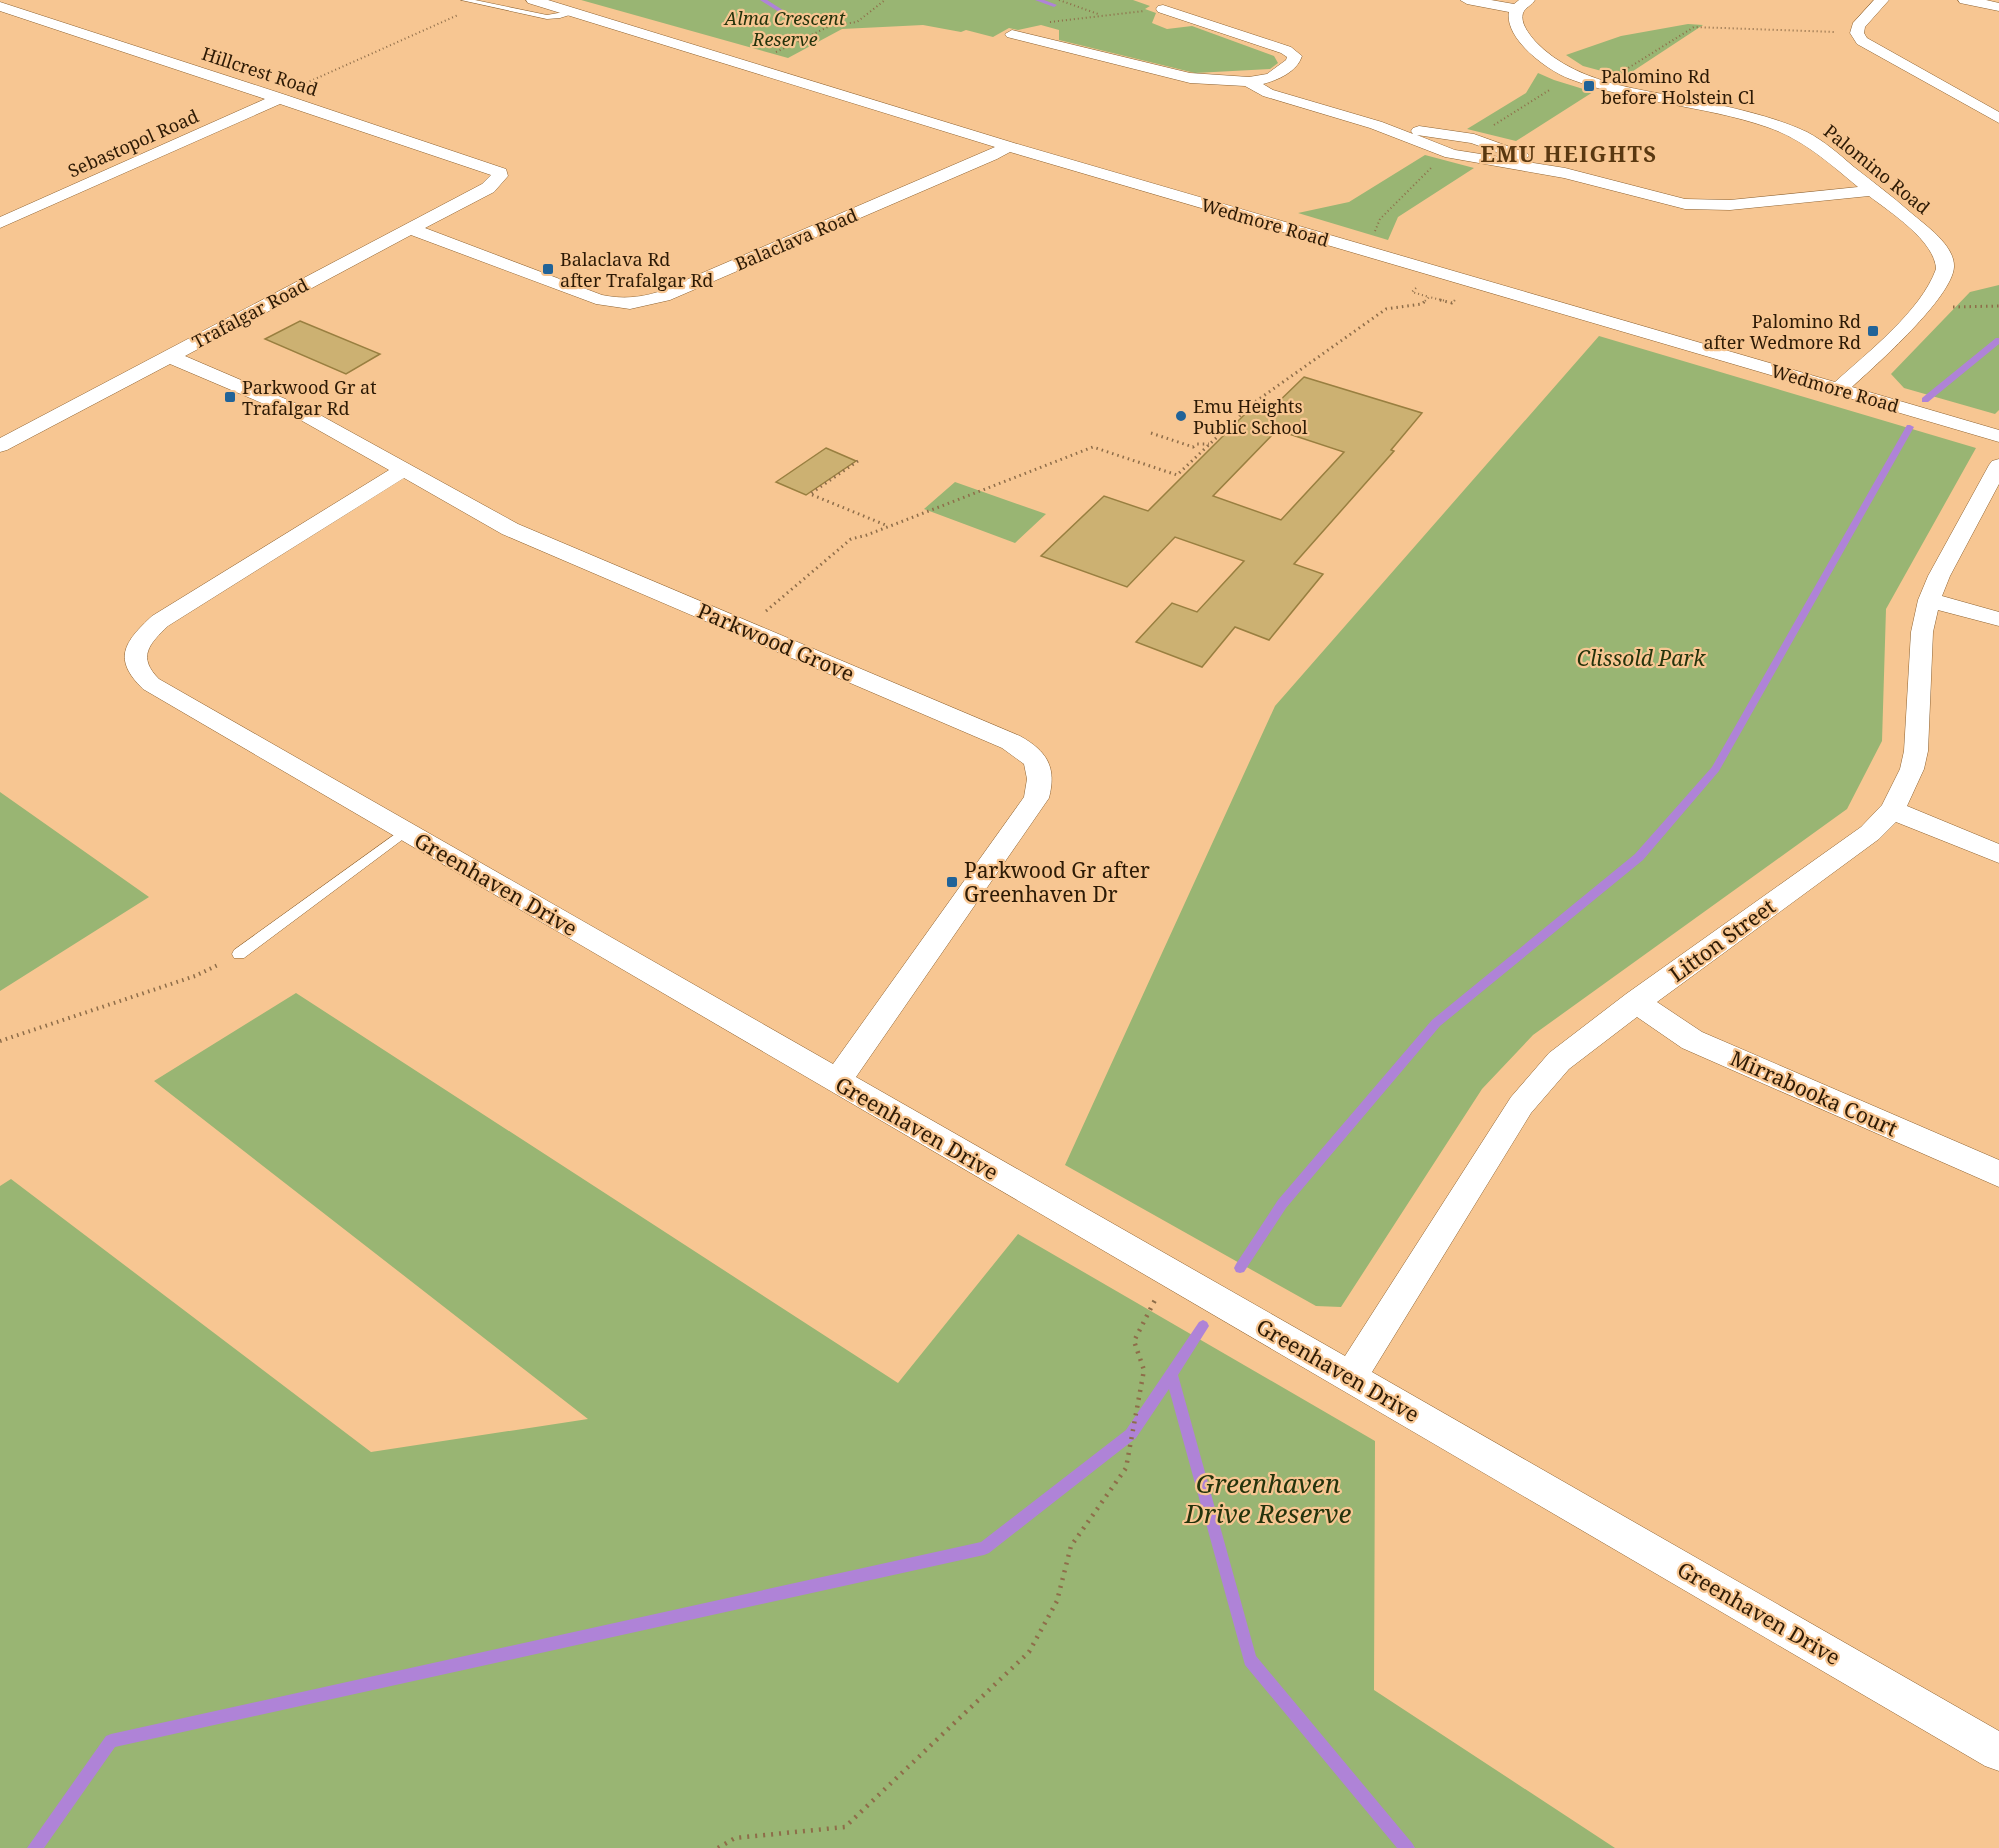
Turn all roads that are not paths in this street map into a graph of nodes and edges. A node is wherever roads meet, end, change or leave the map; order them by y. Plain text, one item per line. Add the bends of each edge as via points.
1 (465, 0) edge
2 (533, 0) edge
3 (1467, 0) edge
4 (1882, 0) edge
5 (1965, 0) edge
6 (1522, 4) edge
7 (0, 6) edge
8 (1999, 7) edge
9 (1163, 9) road end
10 (575, 12) junction
11 (1012, 34) road end
12 (1249, 82) junction
13 (279, 97) junction
14 (1999, 118) edge
15 (1008, 146) junction
16 (499, 179) joint
17 (1874, 190) junction
18 (0, 223) edge
19 (410, 229) junction
20 (169, 356) junction
21 (1839, 389) junction
22 (1999, 436) edge
23 (0, 446) edge
24 (1999, 465) edge
25 (403, 470) junction
26 (1929, 600) junction
27 (1999, 620) edge
28 (1893, 810) junction
29 (405, 831) junction
30 (1999, 854) edge
31 (239, 954) road end
32 (1636, 1002) junction
33 (836, 1081) junction
34 (1999, 1174) edge
35 (1350, 1377) junction
36 (1999, 1752) edge

1 - 10 lane via 548,17
2 - 10 street, Wedmore Road
3 - 6 street
4 - 14 street via 1858,26 1857,33 1867,44
5 - 8 street
6 - 17 street, Palomino Road via 1514,17 1518,27 1543,58 1575,76 1787,129 1822,148
7 - 13 street, Hillcrest Road
9 - 12 street via 1295,56 1293,62 1272,77
10 - 15 street, Wedmore Road
11 - 12 street via 1190,78
12 - 17 street via 1268,93 1376,125 1461,157 1565,173 1685,204 1730,205
13 - 16 street, Hillcrest Road via 495,170 500,173
13 - 18 street, Sebastopol Road
15 - 19 street, Balaclava Road via 664,296 633,304 596,299
15 - 21 street, Wedmore Road
16 - 19 street, Trafalgar Road
17 - 21 street, Palomino Road via 1935,244 1944,259 1944,273 1922,307
19 - 20 street, Trafalgar Road
20 - 23 street, Trafalgar Road
20 - 25 street, Parkwood Grove via 304,414
21 - 22 street, Wedmore Road
24 - 26 street, Litton Street
25 - 29 street, Greenhaven Drive via 160,621 142,638 134,655 135,665 151,684
25 - 33 street, Parkwood Grove via 510,529 1011,742 1033,755 1041,784 1036,798 861,1052
26 - 27 street
26 - 28 street, Litton Street via 1922,632 1916,751 1907,783
28 - 30 street
28 - 32 street, Litton Street via 1870,833
29 - 31 lane
29 - 33 street, Greenhaven Drive
32 - 34 street, Mirrabooka Court via 1692,1040
32 - 35 street, Litton Street via 1559,1062 1521,1105
33 - 35 street, Greenhaven Drive
35 - 36 street, Greenhaven Drive

